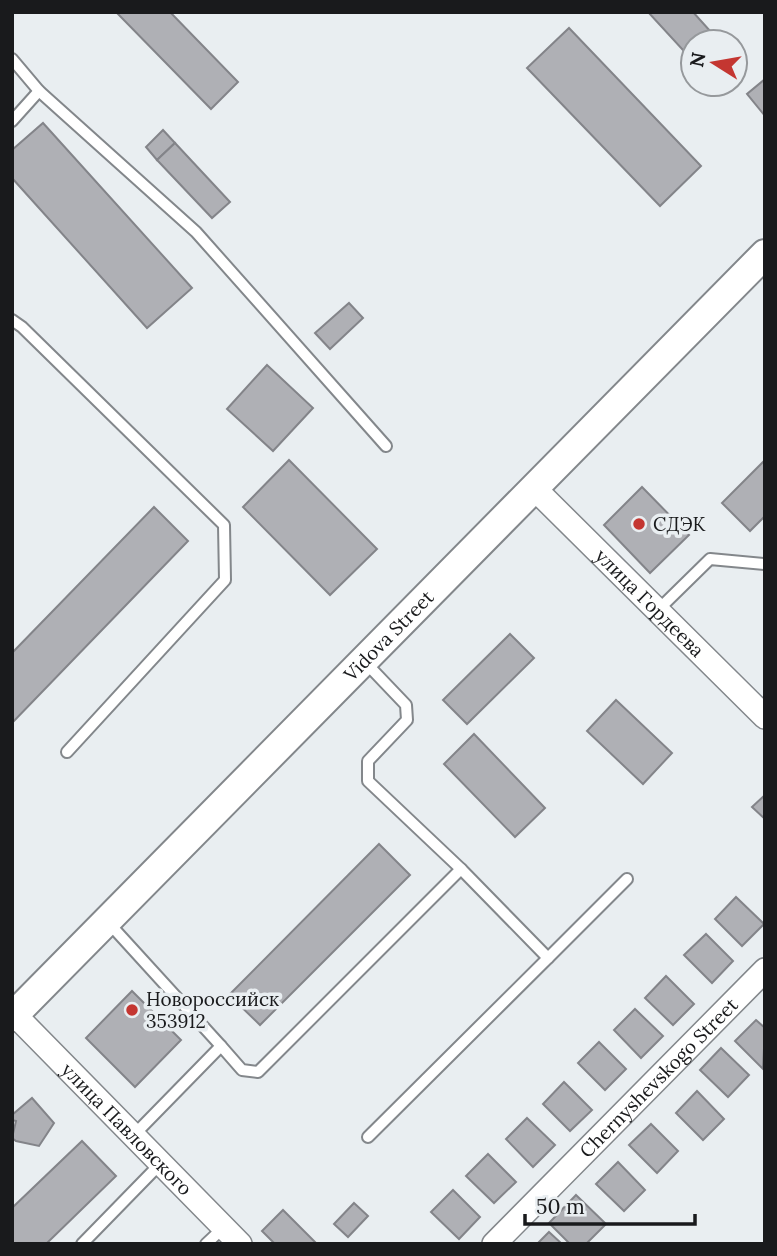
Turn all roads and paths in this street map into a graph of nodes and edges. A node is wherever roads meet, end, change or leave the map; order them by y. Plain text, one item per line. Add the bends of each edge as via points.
1 (12, 59) edge
2 (39, 90) junction
3 (12, 121) edge
4 (765, 254) edge
5 (12, 320) edge
6 (386, 446) dead end
7 (534, 488) junction
8 (765, 564) edge
9 (657, 611) junction
10 (364, 661) junction
11 (765, 717) edge
12 (67, 752) dead end
13 (461, 869) junction
14 (627, 880) dead end
15 (107, 921) junction
16 (548, 958) junction
17 (765, 971) edge
18 (13, 1015) edge
19 (221, 1046) junction
20 (134, 1135) junction
21 (368, 1137) dead end
22 (161, 1163) junction
23 (224, 1227) junction
24 (82, 1244) edge
25 (206, 1244) edge
26 (240, 1244) edge
27 (494, 1244) edge

1 - 2 lane
2 - 3 lane
2 - 6 lane via 196,232
4 - 7 street, Vidova Street
5 - 12 lane via 224,525 225,580
7 - 9 street, улица Гордеева
7 - 10 street, Vidova Street
8 - 9 lane via 710,559
9 - 11 street, улица Гордеева
10 - 13 lane via 407,705 407,720 368,761 368,780
10 - 15 street, Vidova Street
13 - 16 lane
13 - 19 lane via 258,1072 242,1070
14 - 16 lane
15 - 18 street, Vidova Street
15 - 19 lane
16 - 21 lane
17 - 27 street, Chernyshevskogo Street
18 - 20 street, улица Павловского
19 - 20 lane
20 - 22 street, улица Павловского
22 - 23 street, улица Павловского
22 - 24 lane
23 - 25 lane
23 - 26 street, улица Павловского

